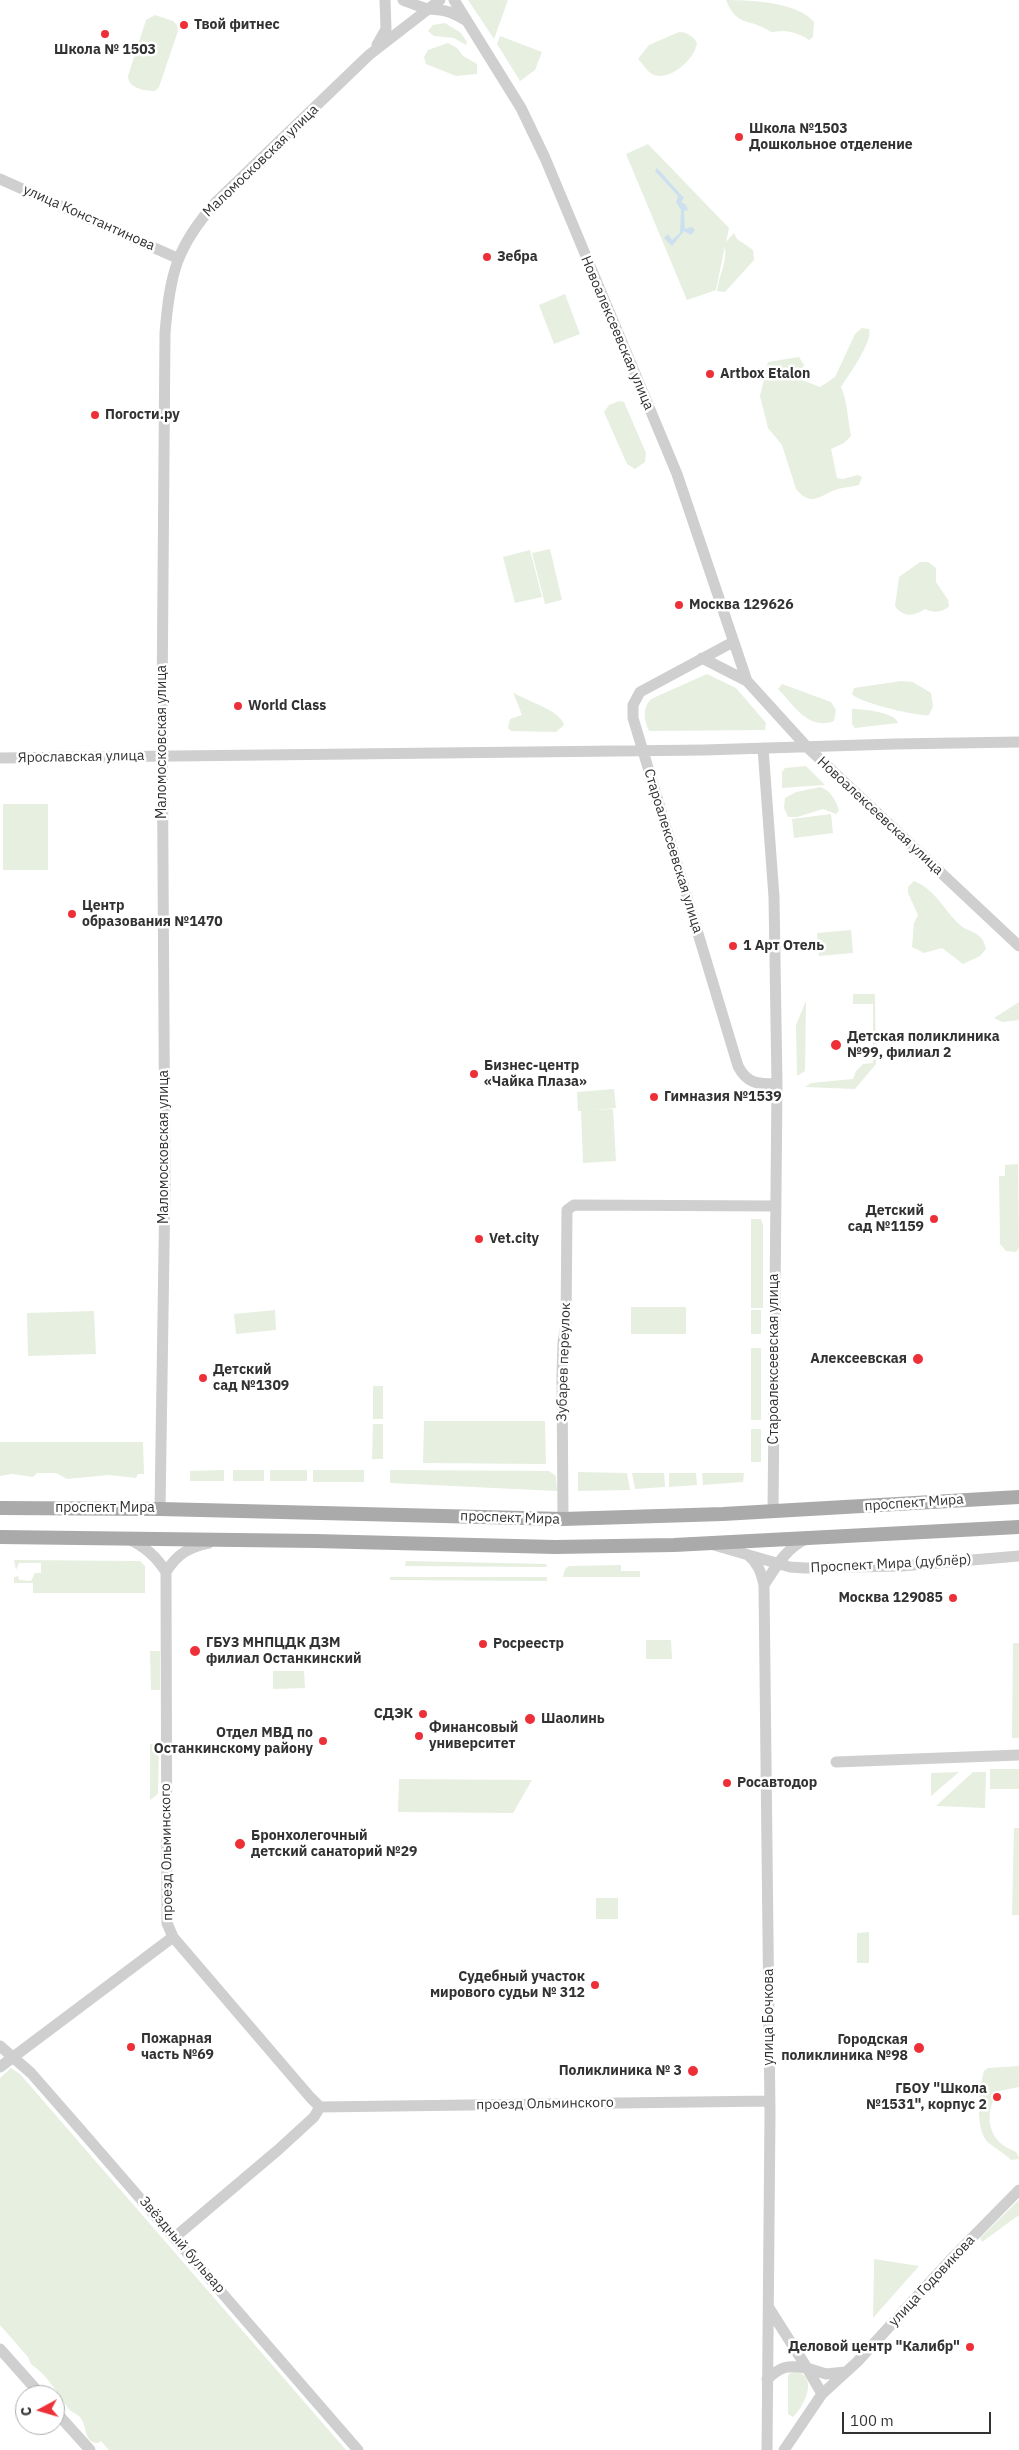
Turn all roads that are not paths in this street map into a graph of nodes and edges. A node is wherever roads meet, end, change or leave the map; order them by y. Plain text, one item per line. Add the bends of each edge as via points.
1 (386, 0) edge
2 (402, 0) edge
3 (454, 0) edge
4 (436, 3) edge
5 (468, 22) junction
6 (370, 55) junction
7 (0, 180) edge
8 (177, 258) junction
9 (732, 642) junction
10 (702, 658) junction
11 (747, 681) junction
12 (1019, 742) edge
13 (807, 747) junction
14 (763, 748) junction
15 (643, 751) junction
16 (162, 756) junction
17 (0, 758) edge
18 (1019, 946) edge
19 (776, 1084) junction
20 (775, 1206) junction
21 (1019, 1497) edge
22 (0, 1508) edge
23 (160, 1509) junction
24 (773, 1512) junction
25 (563, 1519) junction
26 (1019, 1527) edge
27 (0, 1537) edge
28 (128, 1538) junction
29 (810, 1538) junction
30 (224, 1540) junction
31 (707, 1543) junction
32 (748, 1555) junction
33 (1019, 1556) edge
34 (778, 1564) junction
35 (166, 1572) junction
36 (764, 1585) junction
37 (1019, 1755) edge
38 (836, 1762) dead end
39 (173, 1937) junction
40 (0, 2046) edge
41 (14, 2056) junction
42 (0, 2067) edge
43 (769, 2101) junction
44 (320, 2107) junction
45 (1019, 2190) edge
46 (175, 2237) junction
47 (768, 2307) junction
48 (0, 2349) edge
49 (807, 2368) junction
50 (846, 2372) junction
51 (767, 2379) junction
52 (31, 2385) edge
53 (822, 2394) junction
54 (65, 2422) edge
55 (90, 2450) edge
56 (358, 2450) edge
57 (767, 2450) edge
58 (784, 2450) edge

1 - 6 street, Маломосковская улица via 386,29
2 - 4 street
3 - 5 street, Новоалексеевская улица
4 - 5 street
4 - 6 street, Маломосковская улица
5 - 9 street, Новоалексеевская улица via 521,108 545,158 677,474
6 - 8 street, Маломосковская улица via 216,202 201,218
7 - 8 street, улица Константинова
8 - 16 street, Маломосковская улица via 165,333
9 - 10 street, Староалексеевская улица
9 - 11 street, Новоалексеевская улица
10 - 11 street, Новоалексеевская улица
10 - 15 street, Староалексеевская улица via 637,695 633,718
11 - 13 street, Новоалексеевская улица
12 - 13 street, Ярославская улица
13 - 14 street, Ярославская улица
13 - 18 street, Новоалексеевская улица
14 - 15 street, Ярославская улица
14 - 19 street, Староалексеевская улица via 774,897
15 - 16 street, Ярославская улица
15 - 19 street, Староалексеевская улица via 738,1066 750,1082
16 - 17 street, Ярославская улица
16 - 23 street, Маломосковская улица via 165,1186
19 - 20 street, Староалексеевская улица
20 - 24 street, Староалексеевская улица
20 - 25 street, Зубарев переулок via 570,1206 567,1215 562,1375
21 - 24 main road, проспект Мира
22 - 23 main road, проспект Мира
23 - 25 main road, проспект Мира
24 - 25 main road, проспект Мира
26 - 29 main road, проспект Мира
27 - 28 main road, проспект Мира
28 - 30 main road, проспект Мира
28 - 35 street via 158,1559
29 - 31 main road, проспект Мира
29 - 34 street via 789,1549
30 - 31 main road, проспект Мира via 555,1547
30 - 35 street via 183,1551 173,1559
31 - 32 street, Проспект Мира (дублёр)
32 - 34 street, Проспект Мира (дублёр)
32 - 36 street, улица Бочкова via 755,1561
33 - 34 street, Проспект Мира (дублёр) via 902,1566 805,1568
34 - 36 street
35 - 39 street, проезд Ольминского via 167,1917
36 - 43 street, улица Бочкова
37 - 38 street
39 - 41 street
39 - 44 street, проезд Ольминского
40 - 41 street, Звёздный бульвар
41 - 42 street
41 - 46 street, Звёздный бульвар
43 - 44 street, проезд Ольминского
43 - 47 street, улица Бочкова
44 - 46 street via 314,2117 278,2150
45 - 50 street, улица Годовикова
46 - 56 street, Звёздный бульвар
47 - 49 street
47 - 51 street, улица Бочкова
48 - 52 street
49 - 50 street via 826,2374
49 - 51 street via 780,2368
49 - 53 street
50 - 53 street, улица Годовикова
51 - 57 street, улица Бочкова
53 - 58 street, улица Годовикова
54 - 55 street

